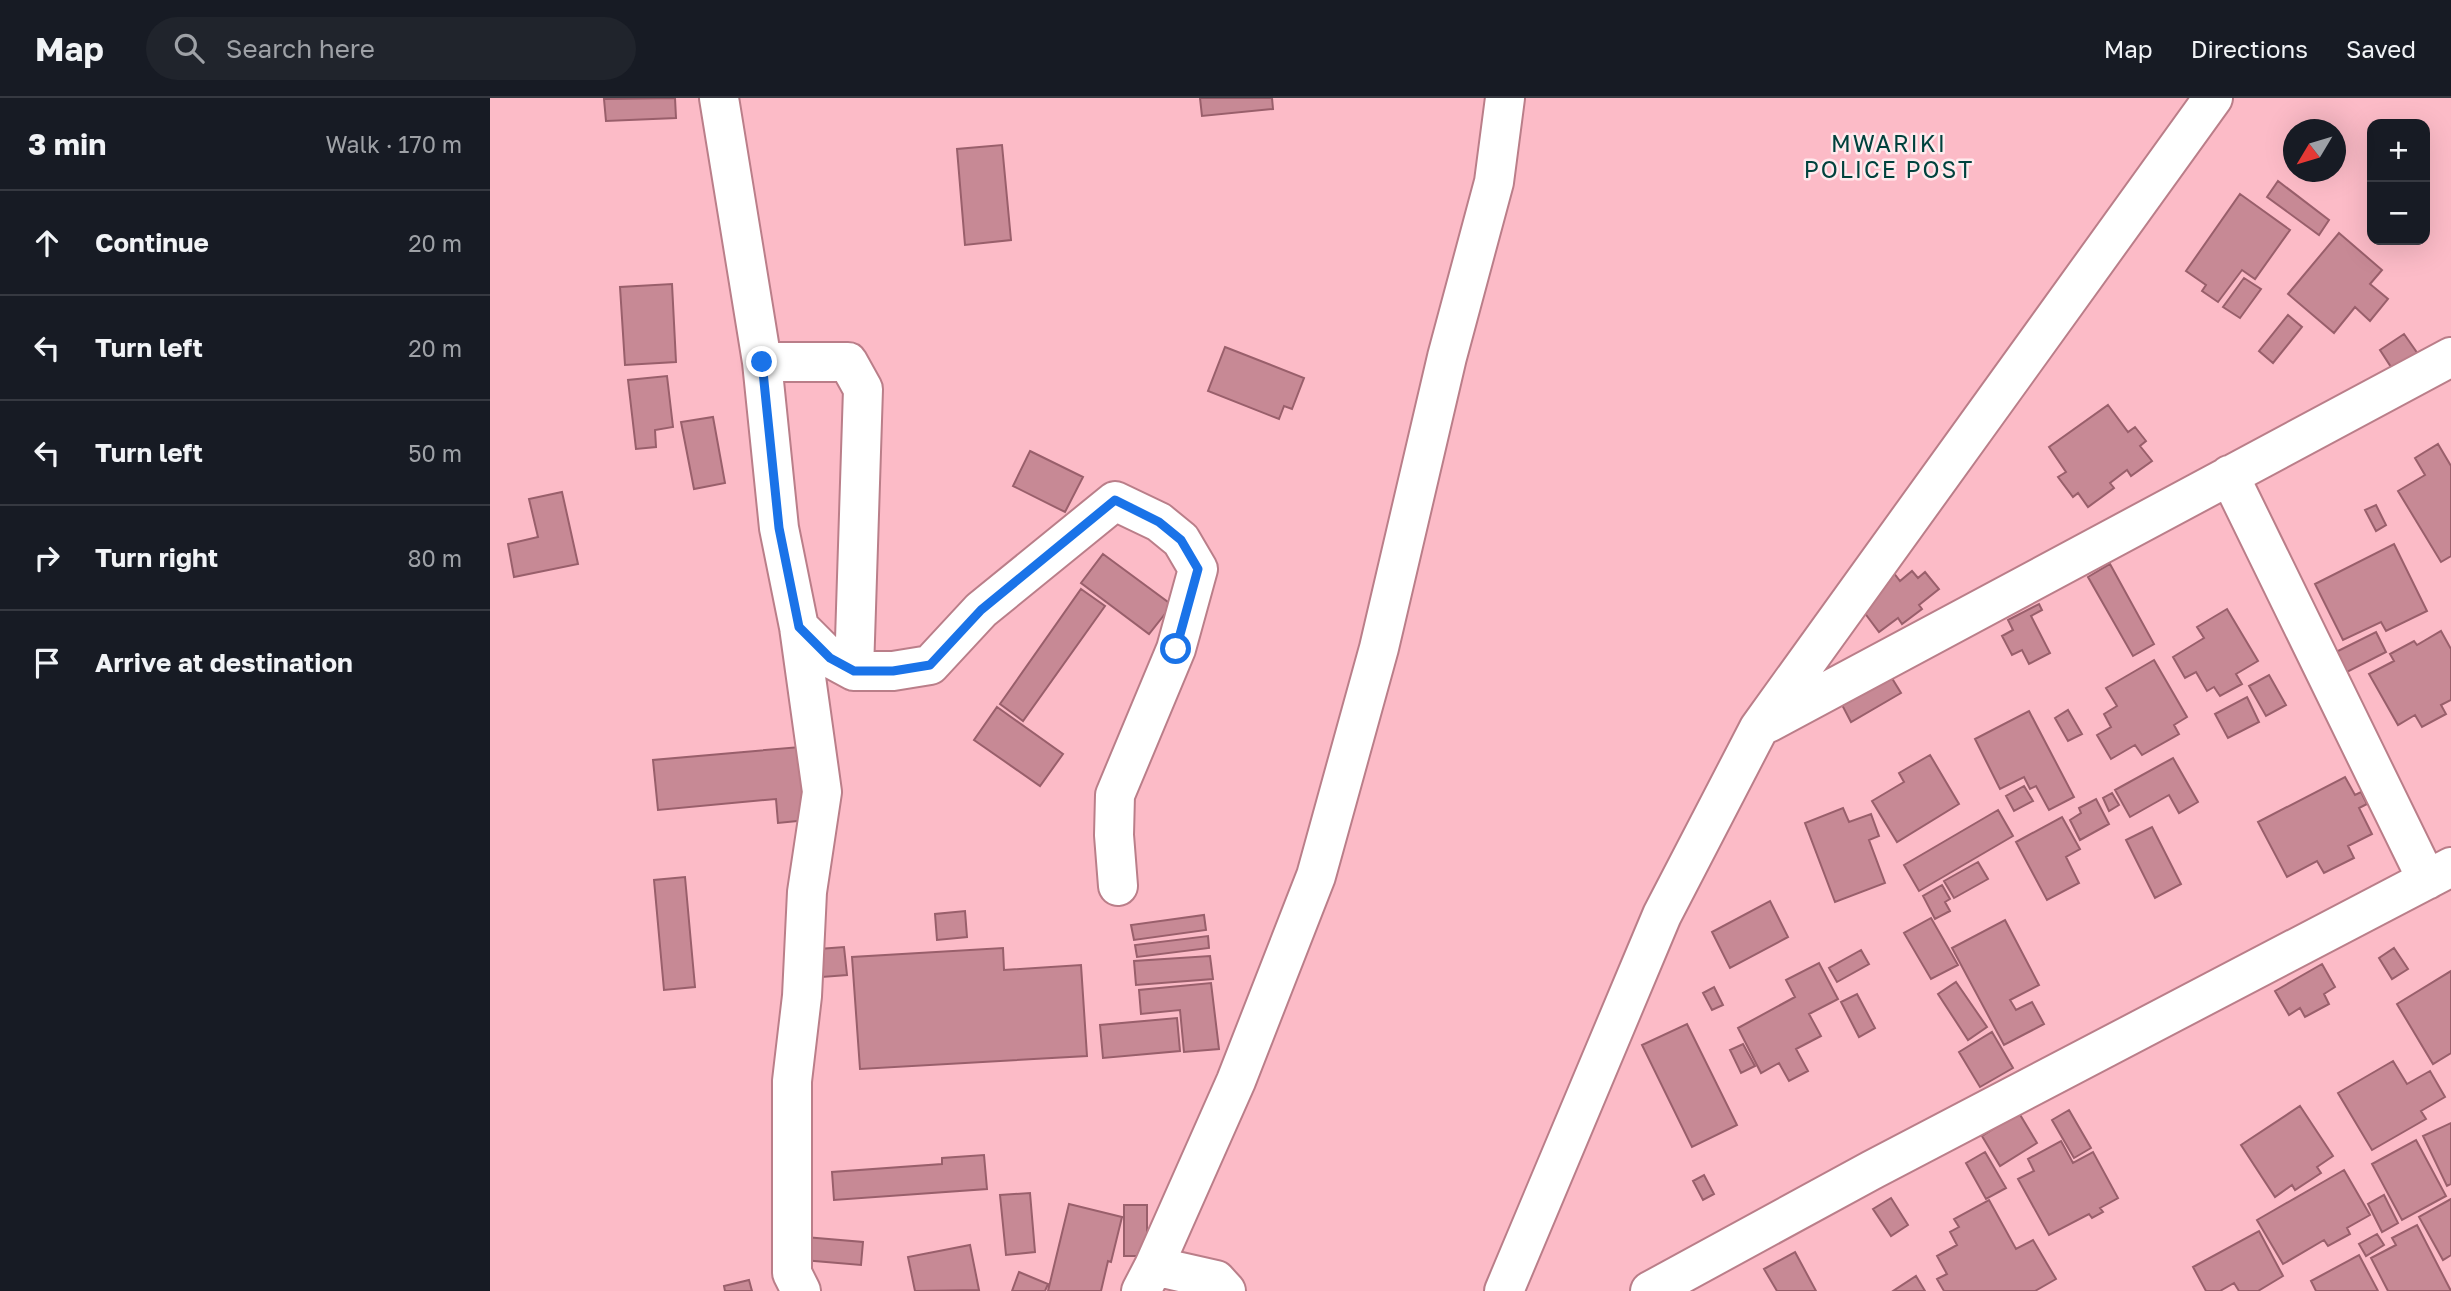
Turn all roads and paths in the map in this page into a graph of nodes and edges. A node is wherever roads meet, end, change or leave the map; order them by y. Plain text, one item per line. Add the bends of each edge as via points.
1 (719, 98) edge
2 (1505, 98) edge
3 (2213, 98) edge
4 (2451, 357) edge
5 (762, 362) junction
6 (2228, 475) junction
7 (799, 627) junction
8 (854, 671) junction
9 (1759, 728) junction
10 (2439, 873) edge
11 (1118, 886) dead end
12 (1147, 1279) edge
13 (801, 1291) edge
14 (1226, 1291) edge
15 (1504, 1291) edge
16 (1650, 1291) edge

1 - 5 street
2 - 12 street via 1494,182 1316,876 1236,1080
3 - 9 street
4 - 6 street
5 - 7 street via 779,528
5 - 8 street via 848,362 863,389
6 - 9 street
6 - 10 street
7 - 8 street via 830,658
7 - 13 street via 822,792 807,892 792,1081 792,1273
8 - 11 street via 930,665 981,610 1115,500 1167,528 1181,540 1198,569 1176,649 1115,795
9 - 15 street via 1662,915
10 - 16 street
12 - 14 street via 1216,1280

